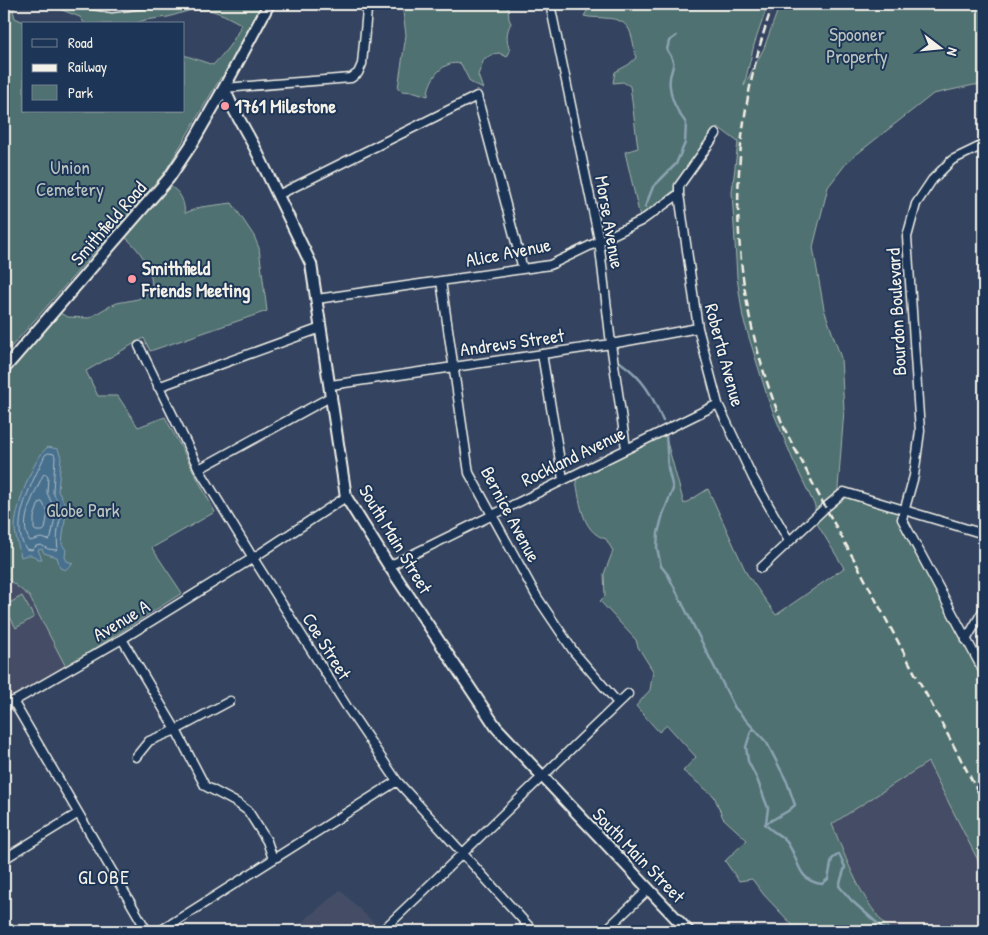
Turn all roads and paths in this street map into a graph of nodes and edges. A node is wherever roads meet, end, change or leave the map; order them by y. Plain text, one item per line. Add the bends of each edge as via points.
1 (87, 4) edge
2 (144, 4) edge
3 (270, 4) edge
4 (550, 4) edge
5 (367, 10) dead end
6 (224, 88) junction
7 (716, 134) dead end
8 (984, 146) edge
9 (278, 194) junction
10 (679, 194) junction
11 (599, 240) junction
12 (523, 269) junction
13 (441, 281) junction
14 (317, 299) junction
15 (321, 328) junction
16 (698, 328) junction
17 (610, 344) junction
18 (139, 346) dead end
19 (542, 354) junction
20 (453, 366) junction
21 (4, 369) edge
22 (158, 387) junction
23 (331, 390) junction
24 (718, 404) junction
25 (626, 448) junction
26 (199, 469) junction
27 (564, 479) junction
28 (346, 497) junction
29 (904, 510) junction
30 (491, 514) junction
31 (984, 534) edge
32 (789, 541) junction
33 (253, 558) junction
34 (389, 566) junction
35 (761, 568) dead end
36 (984, 608) edge
37 (122, 638) junction
38 (966, 640) junction
39 (984, 672) edge
40 (628, 694) dead end
41 (13, 701) junction
42 (230, 701) dead end
43 (618, 703) junction
44 (4, 707) edge
45 (176, 730) junction
46 (136, 757) dead end
47 (542, 777) junction
48 (397, 781) junction
49 (78, 814) junction
50 (462, 853) junction
51 (4, 858) edge
52 (273, 859) junction
53 (648, 890) junction
54 (147, 931) edge
55 (160, 931) edge
56 (382, 931) edge
57 (533, 931) edge
58 (605, 931) edge
59 (688, 931) edge

1 - 2 street via 112,8
3 - 6 main road, Smithfield Road
4 - 11 street, Morse Avenue
5 - 6 street via 362,64 351,78
6 - 9 main road, South Main Street
6 - 21 main road, Smithfield Road via 169,178
7 - 10 street via 679,186
8 - 29 street, Bourdon Boulevard via 952,160 932,180 916,204 907,237 920,431 914,476
9 - 12 street via 477,96
9 - 14 main road, South Main Street via 311,264
10 - 11 street, Alice Avenue via 641,221
10 - 16 street, Roberta Avenue
11 - 12 street, Alice Avenue via 550,264
11 - 17 street, Morse Avenue
12 - 13 street, Alice Avenue
13 - 14 street, Alice Avenue
13 - 20 street, Bernice Avenue
14 - 15 main road, South Main Street
15 - 22 street
15 - 23 main road, South Main Street
16 - 17 street, Andrews Street
16 - 24 street, Roberta Avenue
17 - 19 street, Andrews Street
17 - 25 street, Morse Avenue
18 - 22 street, Coe Street
19 - 20 street, Andrews Street
19 - 27 street
20 - 23 street, Andrews Street
20 - 30 street, Bernice Avenue via 469,473
22 - 26 street, Coe Street
23 - 26 street, Andrews Street
23 - 28 main road, South Main Street
24 - 25 street, Rockland Avenue
24 - 32 street, Roberta Avenue via 753,478
25 - 27 street, Rockland Avenue
26 - 33 street, Coe Street
27 - 30 street, Rockland Avenue
28 - 33 street, Avenue A
28 - 34 main road, South Main Street
29 - 31 street
29 - 32 street via 844,492
29 - 38 street via 902,519
30 - 34 street, Rockland Avenue
30 - 43 street, Bernice Avenue via 537,597 574,652
32 - 35 street
33 - 37 street, Avenue A
33 - 48 street, Coe Street
34 - 47 main road, South Main Street via 496,727
36 - 38 street
37 - 41 street, Avenue A
37 - 45 street
38 - 39 street
40 - 43 street
41 - 44 street, Avenue A
41 - 49 street
42 - 45 street
43 - 47 street
45 - 46 street via 149,741
45 - 52 street via 205,786 248,811 267,841
47 - 50 street
47 - 53 main road, South Main Street
48 - 50 street, Coe Street
48 - 52 street
49 - 51 street
49 - 54 street
50 - 56 street
50 - 57 street, Coe Street
52 - 55 street
53 - 58 street
53 - 59 main road, South Main Street

